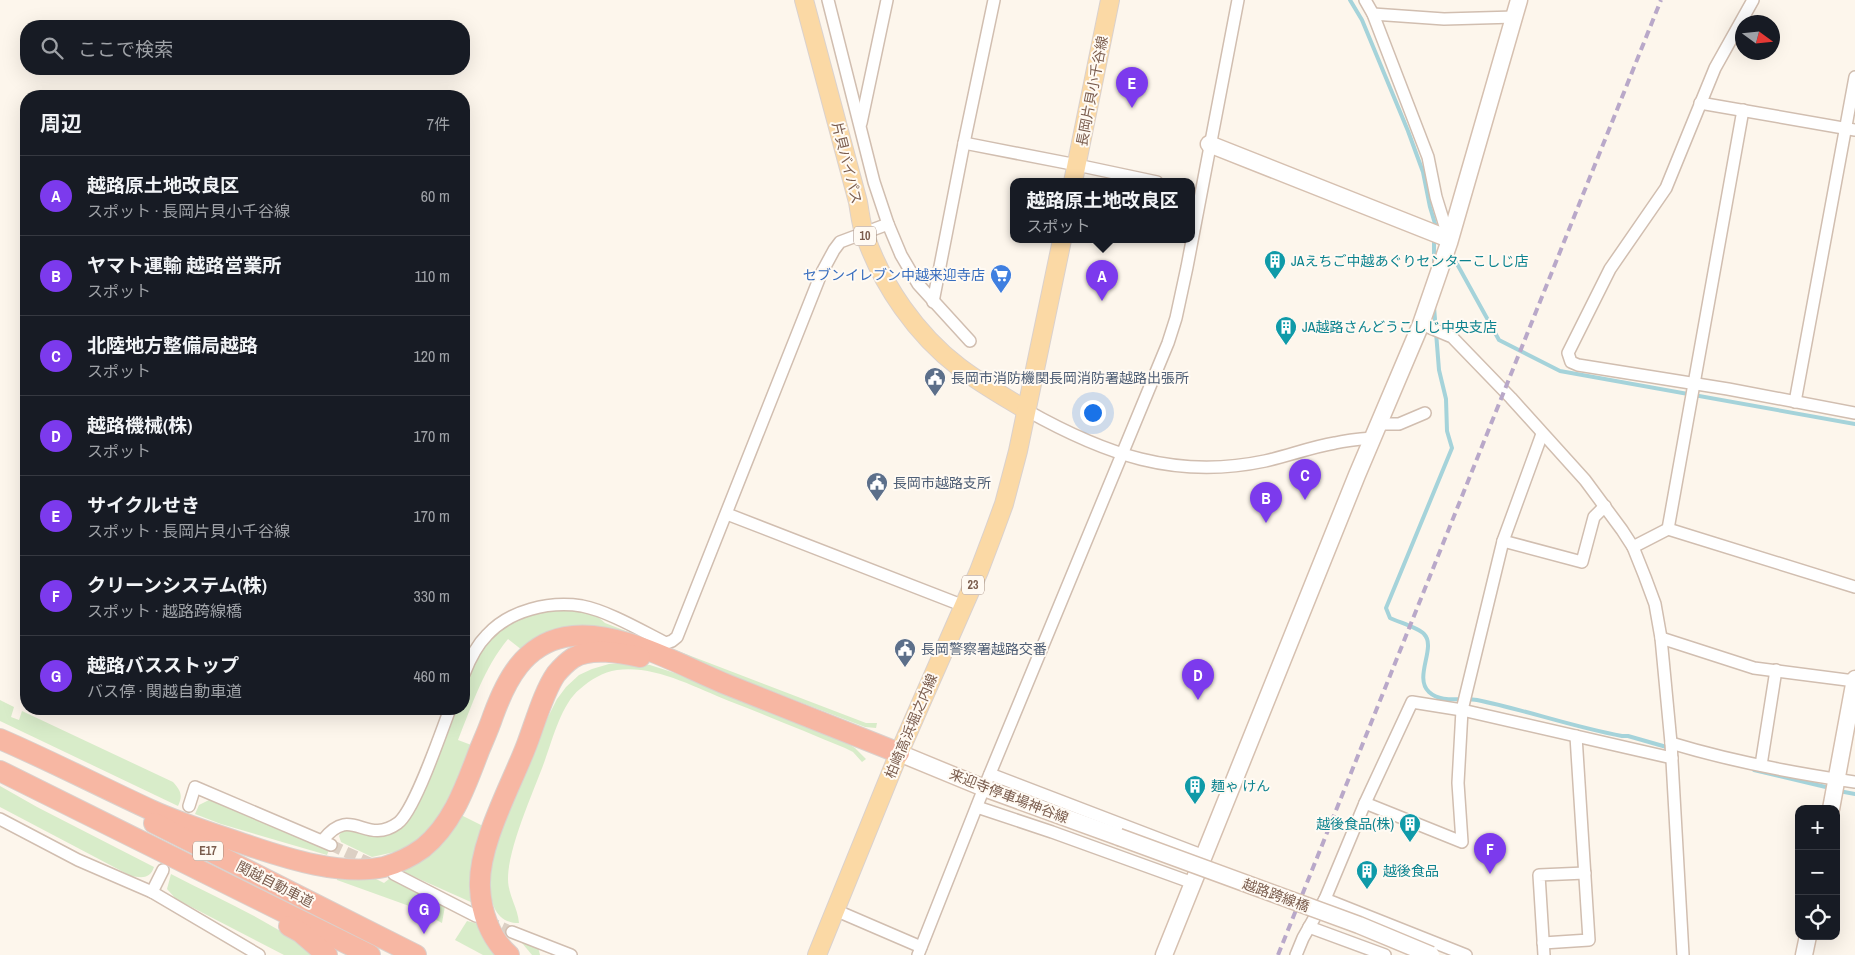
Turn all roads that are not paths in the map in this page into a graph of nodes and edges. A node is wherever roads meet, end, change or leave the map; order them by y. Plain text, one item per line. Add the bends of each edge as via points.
1 (804, 0) edge
2 (828, 0) edge
3 (887, 0) edge
4 (994, 0) edge
5 (1110, 0) edge
6 (1238, 0) edge
7 (1519, 0) edge
8 (1753, 0) edge
9 (1370, 5) edge
10 (1515, 17) junction
11 (1855, 77) edge
12 (1700, 103) junction
13 (1743, 110) junction
14 (861, 125) junction
15 (1850, 129) edge
16 (964, 143) junction
17 (1209, 144) junction
18 (1077, 164) junction
19 (1075, 178) edge
20 (1139, 178) edge
21 (1196, 191) edge
22 (888, 224) junction
23 (864, 234) junction
24 (1449, 241) junction
25 (1061, 243) edge
26 (1188, 243) edge
27 (933, 302) junction
28 (1421, 324) junction
29 (970, 341) dead end
30 (1695, 384) junction
31 (1795, 402) junction
32 (1026, 410) junction
33 (1425, 413) dead end
34 (1855, 414) edge
35 (1375, 431) junction
36 (1542, 434) junction
37 (1122, 455) junction
38 (1604, 506) junction
39 (727, 514) junction
40 (1668, 529) junction
41 (1503, 541) junction
42 (1632, 547) junction
43 (1855, 587) edge
44 (964, 606) junction
45 (1661, 638) junction
46 (470, 662) edge
47 (1776, 670) junction
48 (1855, 680) edge
49 (721, 682) junction
50 (1462, 710) junction
51 (448, 715) edge
52 (1576, 736) junction
53 (0, 739) edge
54 (1671, 743) junction
55 (0, 746) edge
56 (898, 753) junction
57 (1672, 758) junction
58 (1761, 765) junction
59 (0, 773) edge
60 (1837, 780) junction
61 (987, 781) junction
62 (1855, 782) edge
63 (1365, 803) junction
64 (1832, 805) edge
65 (189, 806) dead end
66 (977, 806) junction
67 (0, 819) edge
68 (1119, 837) joint
69 (1204, 856) junction
70 (164, 870) dead end
71 (1585, 873) junction
72 (394, 874) dead end
73 (1193, 883) junction
74 (152, 892) junction
75 (1325, 900) junction
76 (835, 910) junction
77 (476, 916) tunnel mouth
78 (1309, 927) junction
79 (512, 932) tunnel mouth
80 (1807, 940) edge
81 (1543, 943) junction
82 (551, 951) edge
83 (919, 951) edge
84 (258, 955) edge
85 (327, 955) edge
86 (370, 955) edge
87 (416, 955) edge
88 (509, 955) edge
89 (571, 955) edge
90 (817, 955) edge
91 (1164, 955) edge
92 (1296, 955) edge
93 (1385, 955) edge
94 (1432, 955) edge
95 (1466, 955) edge
96 (1544, 955) edge
97 (1683, 955) edge
98 (1804, 955) edge

1 - 23 main road, 片貝バイパス / 10
2 - 14 street
3 - 14 street
4 - 16 street
5 - 18 main road, 長岡片貝小千谷線
6 - 17 street
7 - 10 street
8 - 12 street via 1715,68
9 - 10 street via 1444,19
9 - 24 street via 1428,157
10 - 24 street
11 - 15 street
12 - 13 street
12 - 30 street via 1666,188 1610,269 1568,353 1571,362 1578,365
13 - 15 street
13 - 30 street
14 - 22 street
15 - 31 street
16 - 18 street
16 - 27 street
17 - 21 street
17 - 24 street
18 - 19 main road, 長岡片貝小千谷線
18 - 20 street
22 - 23 street
22 - 27 street via 901,255
23 - 32 main road, 片貝バイパス / 10 via 895,296 936,347 986,386
23 - 39 street via 840,242 821,274
24 - 28 street
25 - 32 main road
26 - 37 street via 1176,318
27 - 29 street
28 - 35 street
28 - 36 street via 1452,337
30 - 31 street
30 - 40 street
31 - 34 street
32 - 37 street via 1090,443
32 - 44 main road, 柏崎高浜堀之内線 / 23 via 1004,504
33 - 35 street
35 - 37 street via 1264,461 1216,467 1185,467
35 - 69 street
36 - 38 street via 1585,480
36 - 41 street
37 - 61 street
38 - 41 street via 1594,517 1582,562
38 - 42 street
39 - 44 street
39 - 46 street via 677,637 672,641 666,642 583,606 552,605 533,608 504,620 486,635
40 - 42 street
40 - 43 street
41 - 50 street
42 - 45 street via 1655,604
44 - 56 main road, 柏崎高浜堀之内線 / 23
45 - 47 street via 1754,668
45 - 54 street
47 - 48 street
47 - 58 street
48 - 60 street
49 - 53 highway via 603,636 565,637 540,646 520,662 506,685 463,791 440,830 425,846 405,859 383,867 337,868 281,857 154,811
49 - 56 highway
49 - 88 highway via 648,658 606,653 574,657 556,674 512,777 481,870 484,914 492,935
50 - 52 street
50 - 63 street via 1412,702
50 - 63 street via 1458,783 1462,842
51 - 65 street via 412,802 403,818 390,827 374,831 347,823 339,825 331,831 327,843 195,787
52 - 57 street
52 - 71 street
54 - 57 street
54 - 58 street
55 - 87 highway, 関越自動車道 / E17
56 - 61 street, 来迎寺停車場神谷線
56 - 76 main road, 柏崎高浜堀之内線 / 23
57 - 97 street
58 - 60 street
59 - 85 highway via 47,804 300,932
59 - 86 highway, 関越自動車道 / E17
60 - 62 street
60 - 64 street
61 - 66 street
61 - 68 street, 来迎寺停車場神谷線
61 - 69 street
63 - 75 street
66 - 73 street
66 - 83 street
67 - 74 street via 78,860
68 - 94 street, 越路跨線橋, bridge
69 - 73 street
70 - 74 street
71 - 81 street via 1589,940
71 - 81 street via 1539,875
72 - 77 street
73 - 91 street
74 - 84 street
75 - 78 street
75 - 95 street
76 - 83 street
76 - 90 main road, 柏崎高浜堀之内線 / 23
78 - 92 street
78 - 93 street
79 - 82 street
80 - 98 street
81 - 96 street
82 - 89 street

